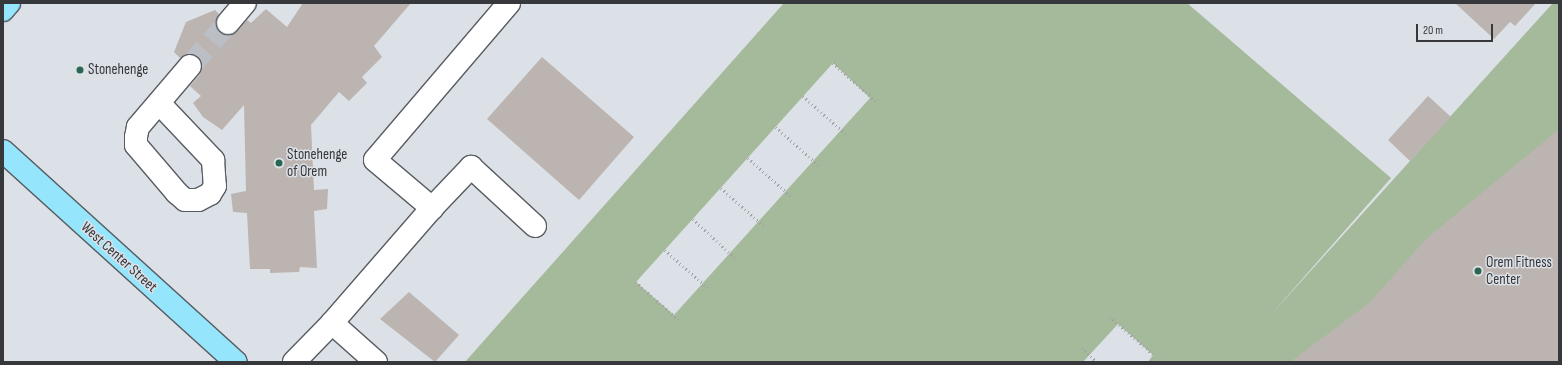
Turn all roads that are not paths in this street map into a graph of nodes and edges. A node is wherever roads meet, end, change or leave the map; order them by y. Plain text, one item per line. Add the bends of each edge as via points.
1 (9, 3) edge
2 (245, 3) edge
3 (509, 3) edge
4 (3, 10) edge
5 (228, 23) tunnel mouth
6 (190, 66) tunnel mouth
7 (159, 103) dead end
8 (3, 152) edge
9 (432, 208) junction
10 (535, 226) dead end
11 (332, 323) junction
12 (236, 362) edge
13 (294, 362) edge
14 (376, 362) edge

1 - 4 main road
2 - 5 lane
3 - 9 lane via 375,160
6 - 7 lane
8 - 12 main road, West Center Street
9 - 10 lane via 471,167
9 - 11 lane
11 - 13 lane
11 - 14 lane

